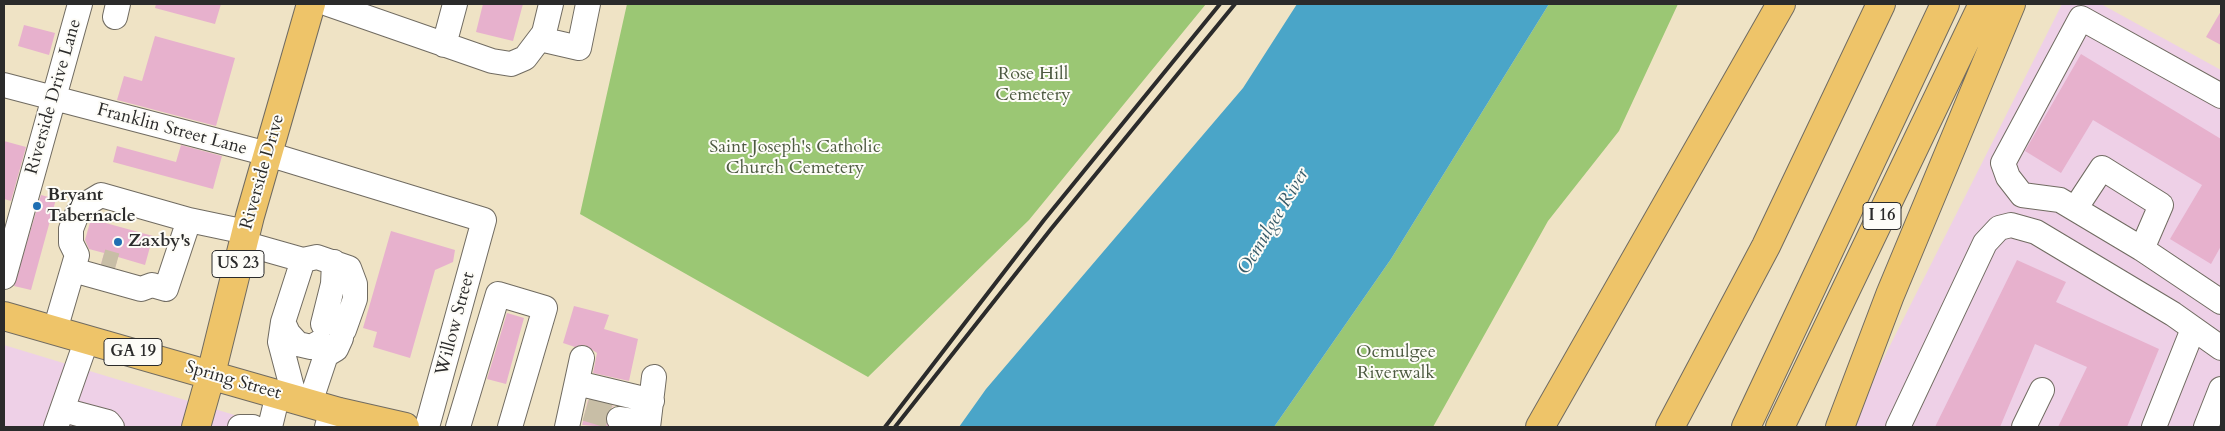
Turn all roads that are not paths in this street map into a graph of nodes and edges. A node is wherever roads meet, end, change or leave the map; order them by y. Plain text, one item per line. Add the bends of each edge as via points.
1 (80, 4) edge
2 (311, 4) edge
3 (328, 4) edge
4 (455, 4) edge
5 (551, 4) edge
6 (588, 4) edge
7 (1781, 4) edge
8 (1881, 4) edge
9 (1945, 4) edge
10 (1982, 4) edge
11 (2011, 4) edge
12 (540, 39) junction
13 (444, 45) junction
14 (4, 85) edge
15 (2221, 96) edge
16 (54, 99) junction
17 (268, 154) junction
18 (2075, 209) junction
19 (189, 220) junction
20 (484, 220) joint
21 (245, 237) junction
22 (2142, 248) junction
23 (303, 260) junction
24 (75, 263) junction
25 (5, 264) edge
26 (152, 285) junction
27 (1890, 295) junction
28 (2220, 299) edge
29 (4, 316) edge
30 (283, 322) junction
31 (2193, 329) junction
32 (54, 330) junction
33 (329, 337) junction
34 (87, 339) junction
35 (2221, 348) edge
36 (582, 358) dead end
37 (211, 374) junction
38 (654, 377) dead end
39 (577, 383) junction
40 (2221, 389) edge
41 (2042, 390) dead end
42 (309, 407) edge
43 (575, 414) edge
44 (649, 417) edge
45 (59, 419) edge
46 (619, 419) tunnel mouth
47 (112, 427) edge
48 (196, 427) edge
49 (240, 427) edge
50 (253, 427) edge
51 (270, 427) edge
52 (405, 427) edge
53 (427, 427) edge
54 (458, 427) edge
55 (510, 427) edge
56 (1540, 427) edge
57 (1670, 427) edge
58 (1746, 427) edge
59 (1780, 427) edge
60 (1820, 427) edge
61 (1840, 427) edge
62 (1898, 427) edge
63 (2024, 427) edge
64 (2154, 427) edge
65 (2206, 427) edge

1 - 16 street, Riverside Drive Lane
2 - 17 main road, Riverside Drive / US 23
3 - 13 street
4 - 13 street
5 - 12 street
6 - 12 street via 579,48
7 - 56 main road
8 - 57 main road via 1766,246
9 - 58 main road, I 16
10 - 59 main road, I 16
11 - 27 main road
12 - 13 street via 525,58 510,64
14 - 16 street, Franklin Street Lane
15 - 18 street via 2081,18 2002,163 2022,195 2060,200
16 - 17 street, Franklin Street Lane
16 - 25 street, Riverside Drive Lane
17 - 20 street, Franklin Street Lane
17 - 21 main road, Riverside Drive / US 23
18 - 22 street
18 - 22 street via 2102,168 2161,205
19 - 21 street
19 - 24 street via 102,195 86,204 77,214 71,229
19 - 26 street via 166,289
20 - 53 street, Willow Street
21 - 23 street
21 - 37 main road, Riverside Drive / US 23
22 - 28 street
23 - 30 street
23 - 33 street via 317,257 349,268 355,284 355,299
24 - 26 street via 141,289
24 - 26 street via 109,263 145,274
24 - 32 street
27 - 60 main road
27 - 61 main road
29 - 32 main road, Spring Street / GA 19
30 - 33 street via 298,344 311,347
30 - 42 street via 280,342
31 - 35 street
31 - 62 street via 2036,232 2011,225 1999,228 1985,242
31 - 64 street
32 - 34 main road, Spring Street / GA 19
33 - 42 street
34 - 37 main road, Spring Street / GA 19
34 - 45 street
36 - 39 street
37 - 42 main road, Spring Street
37 - 48 main road, Riverside Drive
38 - 44 street
39 - 43 street
39 - 44 street
40 - 65 street
41 - 63 street
42 - 51 street
42 - 52 main road, Spring Street
44 - 46 street
45 - 47 street via 108,422
49 - 50 street
54 - 55 street via 498,294 545,308

